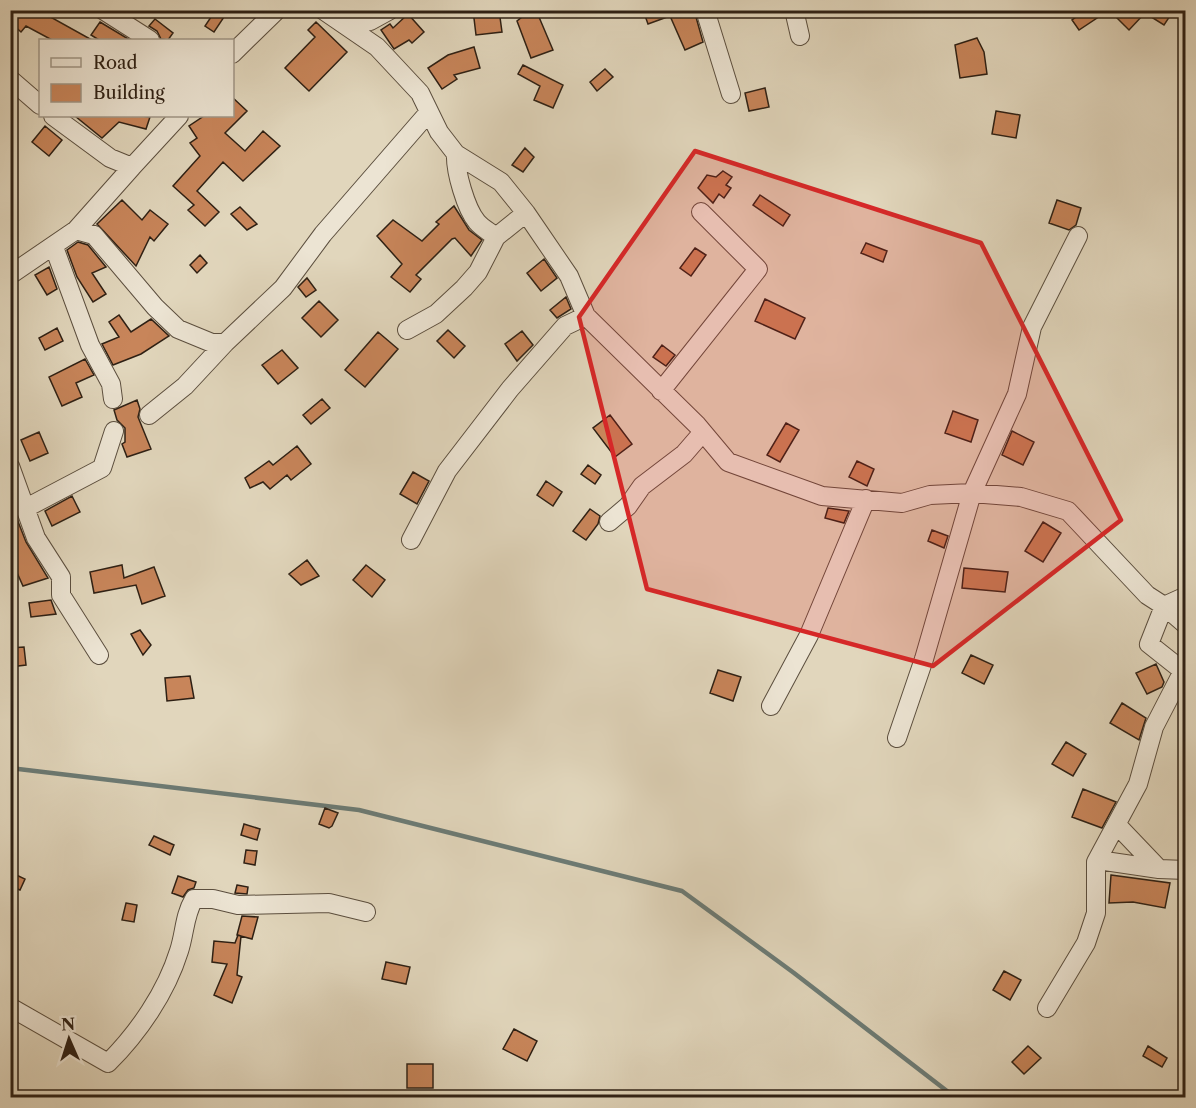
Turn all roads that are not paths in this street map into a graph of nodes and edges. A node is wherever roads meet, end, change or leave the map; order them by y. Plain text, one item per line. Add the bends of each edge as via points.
1 (103, 10) edge
2 (277, 10) edge
3 (323, 10) edge
4 (390, 10) edge
5 (705, 10) edge
6 (794, 10) edge
7 (346, 25) junction
8 (800, 36) dead end
9 (148, 39) edge
10 (234, 52) edge
11 (10, 79) edge
12 (730, 94) dead end
13 (39, 104) edge
14 (429, 112) junction
15 (53, 117) edge
16 (178, 117) edge
17 (456, 154) junction
18 (132, 166) junction
19 (701, 212) dead end
20 (526, 213) junction
21 (76, 230) junction
22 (1078, 236) dead end
23 (496, 237) junction
24 (54, 247) junction
25 (10, 275) edge
26 (585, 316) junction
27 (407, 330) dead end
28 (225, 343) junction
29 (661, 391) junction
30 (113, 399) dead end
31 (149, 415) dead end
32 (114, 431) dead end
33 (703, 432) junction
34 (10, 466) edge
35 (972, 493) junction
36 (866, 499) junction
37 (26, 508) junction
38 (609, 522) dead end
39 (411, 540) dead end
40 (1185, 596) edge
41 (1164, 606) junction
42 (1185, 625) edge
43 (99, 655) dead end
44 (771, 706) dead end
45 (897, 738) dead end
46 (1117, 825) junction
47 (1098, 860) junction
48 (1160, 869) junction
49 (1185, 870) edge
50 (366, 912) dead end
51 (10, 1007) edge
52 (1047, 1008) dead end

1 - 9 street
2 - 10 street
3 - 7 street
4 - 7 street via 370,21
5 - 12 street
6 - 8 street
7 - 14 street via 390,61 420,93
11 - 13 street
14 - 17 street
14 - 28 street via 330,225 283,288
15 - 18 street via 110,158
16 - 18 street
17 - 20 street via 501,182
17 - 23 street via 460,182 477,222
18 - 21 street
19 - 29 street via 758,269
20 - 23 street
20 - 26 street via 569,276
21 - 24 street
21 - 28 street via 94,236 178,329 212,343
22 - 35 street via 1032,327 1017,394
23 - 27 street via 464,288 436,314
24 - 25 street
24 - 30 street via 87,337 111,384
26 - 29 street
26 - 39 street via 565,326 510,389 447,471
28 - 31 street via 185,386
29 - 33 street
32 - 37 street via 102,468
33 - 36 street via 728,462 822,495
33 - 38 street via 684,454 642,486 628,506
34 - 37 street
35 - 36 street via 917,497 902,503
35 - 41 street via 1021,497 1068,511 1147,595
35 - 45 street
36 - 44 street via 809,635
37 - 43 street via 36,538 61,577 61,595
40 - 41 street
41 - 42 street
41 - 46 street via 1149,644 1183,672 1154,727 1138,784
46 - 47 street
46 - 48 street
47 - 48 street
47 - 52 street via 1096,913 1086,943
48 - 49 street
50 - 51 street via 329,903 238,905 194,898 164,990 108,1063

